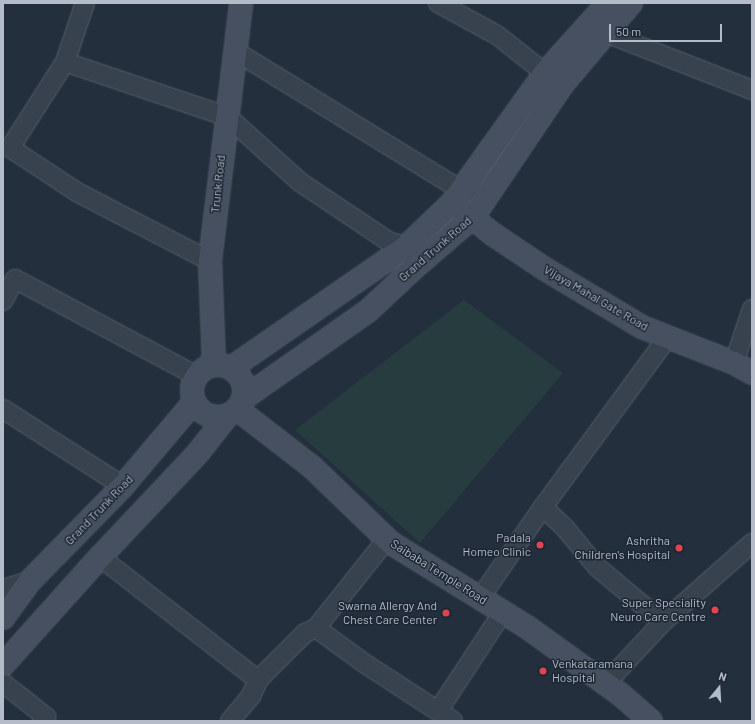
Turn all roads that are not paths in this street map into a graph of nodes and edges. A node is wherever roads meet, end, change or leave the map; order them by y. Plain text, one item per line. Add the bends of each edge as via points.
1 (85, 3) edge
2 (241, 3) edge
3 (438, 3) edge
4 (608, 3) edge
5 (630, 3) edge
6 (606, 33) junction
7 (236, 51) junction
8 (65, 62) junction
9 (545, 73) junction
10 (752, 90) edge
11 (228, 117) junction
12 (6, 148) edge
13 (456, 196) junction
14 (473, 217) junction
15 (406, 247) junction
16 (210, 262) junction
17 (3, 301) edge
18 (752, 309) edge
19 (668, 338) junction
20 (743, 368) edge
21 (214, 370) junction
22 (194, 402) junction
23 (236, 408) junction
24 (3, 409) edge
25 (123, 486) junction
26 (543, 507) junction
27 (387, 540) junction
28 (752, 543) edge
29 (100, 557) junction
30 (30, 581) junction
31 (3, 588) edge
32 (480, 598) junction
33 (503, 612) junction
34 (3, 618) edge
35 (663, 622) junction
36 (316, 628) junction
37 (3, 665) edge
38 (258, 680) junction
39 (3, 682) edge
40 (605, 684) junction
41 (438, 711) junction
42 (47, 720) edge
43 (230, 721) edge
44 (453, 721) edge
45 (652, 721) edge

1 - 8 street
2 - 7 main road, Trunk Road
3 - 9 street via 497,35
4 - 9 main road
5 - 6 main road, Grand Trunk Road
6 - 10 street
6 - 14 main road, Grand Trunk Road via 562,85
7 - 11 main road, Trunk Road
7 - 13 street
8 - 11 street
8 - 12 street
9 - 13 main road
11 - 15 street via 300,182 388,241
11 - 16 main road, Trunk Road
12 - 16 street via 77,192
13 - 14 main road, Vijaya Mahal Gate Road
13 - 15 main road
14 - 19 main road, Vijaya Mahal Gate Road via 494,235 546,269 642,328
14 - 23 main road, Grand Trunk Road via 368,311
15 - 21 main road
16 - 21 main road, Trunk Road
17 - 21 street via 14,279
18 - 20 street
19 - 20 main road, Vijaya Mahal Gate Road
19 - 26 street
21 - 22 main road via 192,390
21 - 23 main road via 238,374 243,382 245,390
22 - 23 main road via 202,412 218,418
22 - 25 main road, Grand Trunk Road
23 - 27 main road, Saibaba Temple Road via 312,468
23 - 29 main road, Grand Trunk Road via 198,453
24 - 25 street
25 - 30 main road, Grand Trunk Road
26 - 32 street
26 - 35 street via 565,528 597,567
27 - 32 main road, Saibaba Temple Road
27 - 36 street
28 - 35 street
29 - 37 main road, Grand Trunk Road
29 - 38 street
30 - 31 street
30 - 34 main road, Grand Trunk Road
32 - 33 main road, Saibaba Temple Road
33 - 40 main road, Saibaba Temple Road
33 - 41 street
35 - 40 street
36 - 38 street via 305,633
36 - 41 street
38 - 43 street via 251,696
39 - 42 street
40 - 45 main road, Saibaba Temple Road
41 - 44 street

